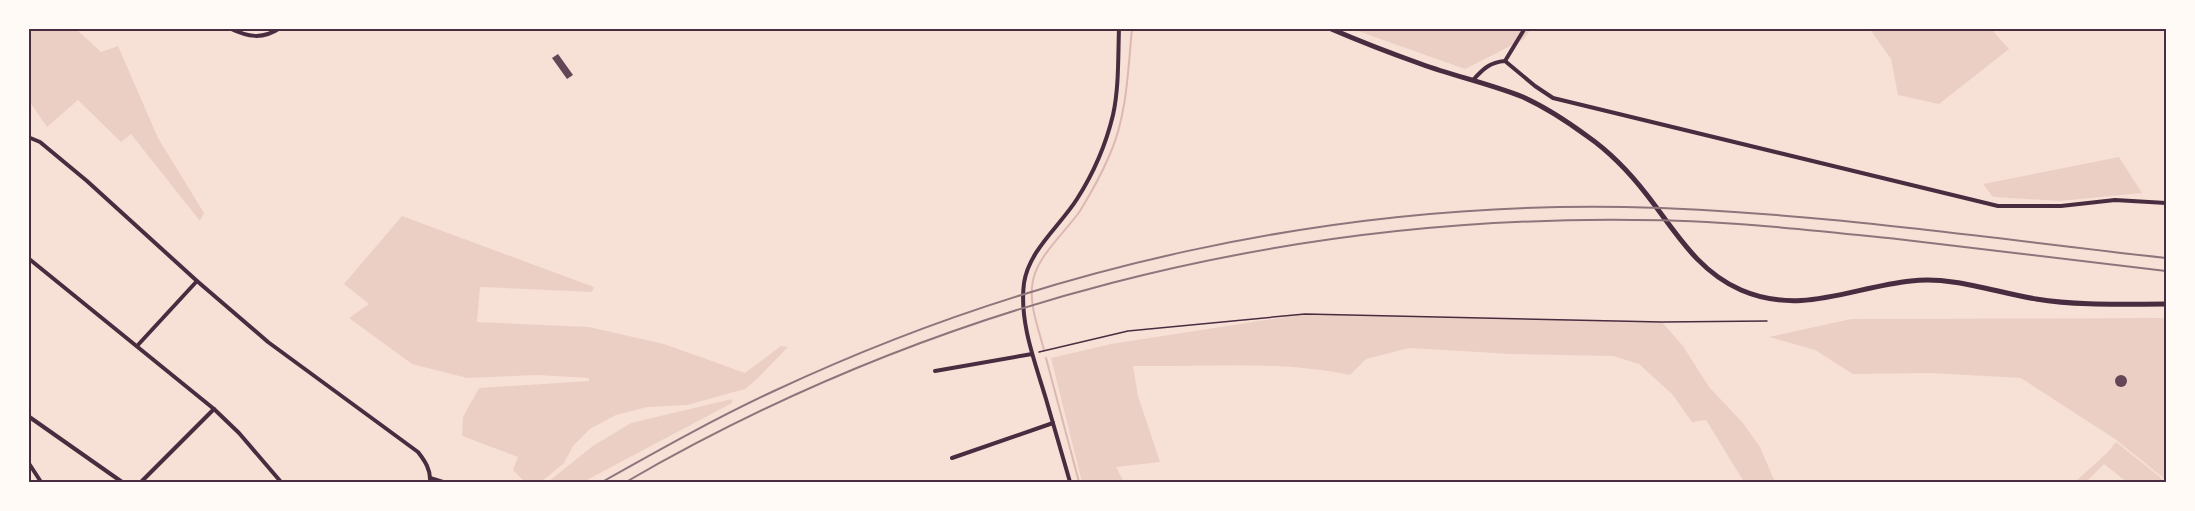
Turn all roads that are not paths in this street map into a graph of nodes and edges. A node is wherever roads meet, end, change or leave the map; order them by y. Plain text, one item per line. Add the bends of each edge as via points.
1 (229, 28) edge
2 (280, 28) edge
3 (1119, 28) edge
4 (1329, 28) edge
5 (1525, 28) edge
6 (1505, 61) junction
7 (1472, 80) junction
8 (28, 137) edge
9 (2166, 203) edge
10 (29, 260) edge
11 (197, 281) junction
12 (2166, 304) edge
13 (137, 346) junction
14 (1032, 354) junction
15 (935, 371) dead end
16 (214, 409) junction
17 (28, 416) edge
18 (1053, 423) junction
19 (952, 458) dead end
20 (28, 462) edge
21 (430, 480) edge
22 (41, 483) edge
23 (122, 483) edge
24 (141, 483) edge
25 (281, 483) edge
26 (443, 483) edge
27 (1070, 483) edge

1 - 2 street via 259,38
3 - 14 street via 1113,114 1100,154 1078,197 1027,271 1024,306
4 - 7 main road
5 - 6 street
6 - 7 street via 1487,66
6 - 9 street via 1553,98 1998,206 2061,206 2115,200
7 - 12 main road via 1526,98 1588,136 1628,173 1705,267 1758,296 1804,302 1887,284 1935,280 2035,299
8 - 11 street via 40,142 87,181
10 - 13 street
11 - 13 street
11 - 21 street via 268,342 418,452 426,461
13 - 16 street
14 - 15 street
14 - 18 street
16 - 24 street
16 - 25 street
17 - 23 street
18 - 19 street
18 - 27 street
20 - 22 street
21 - 26 street

